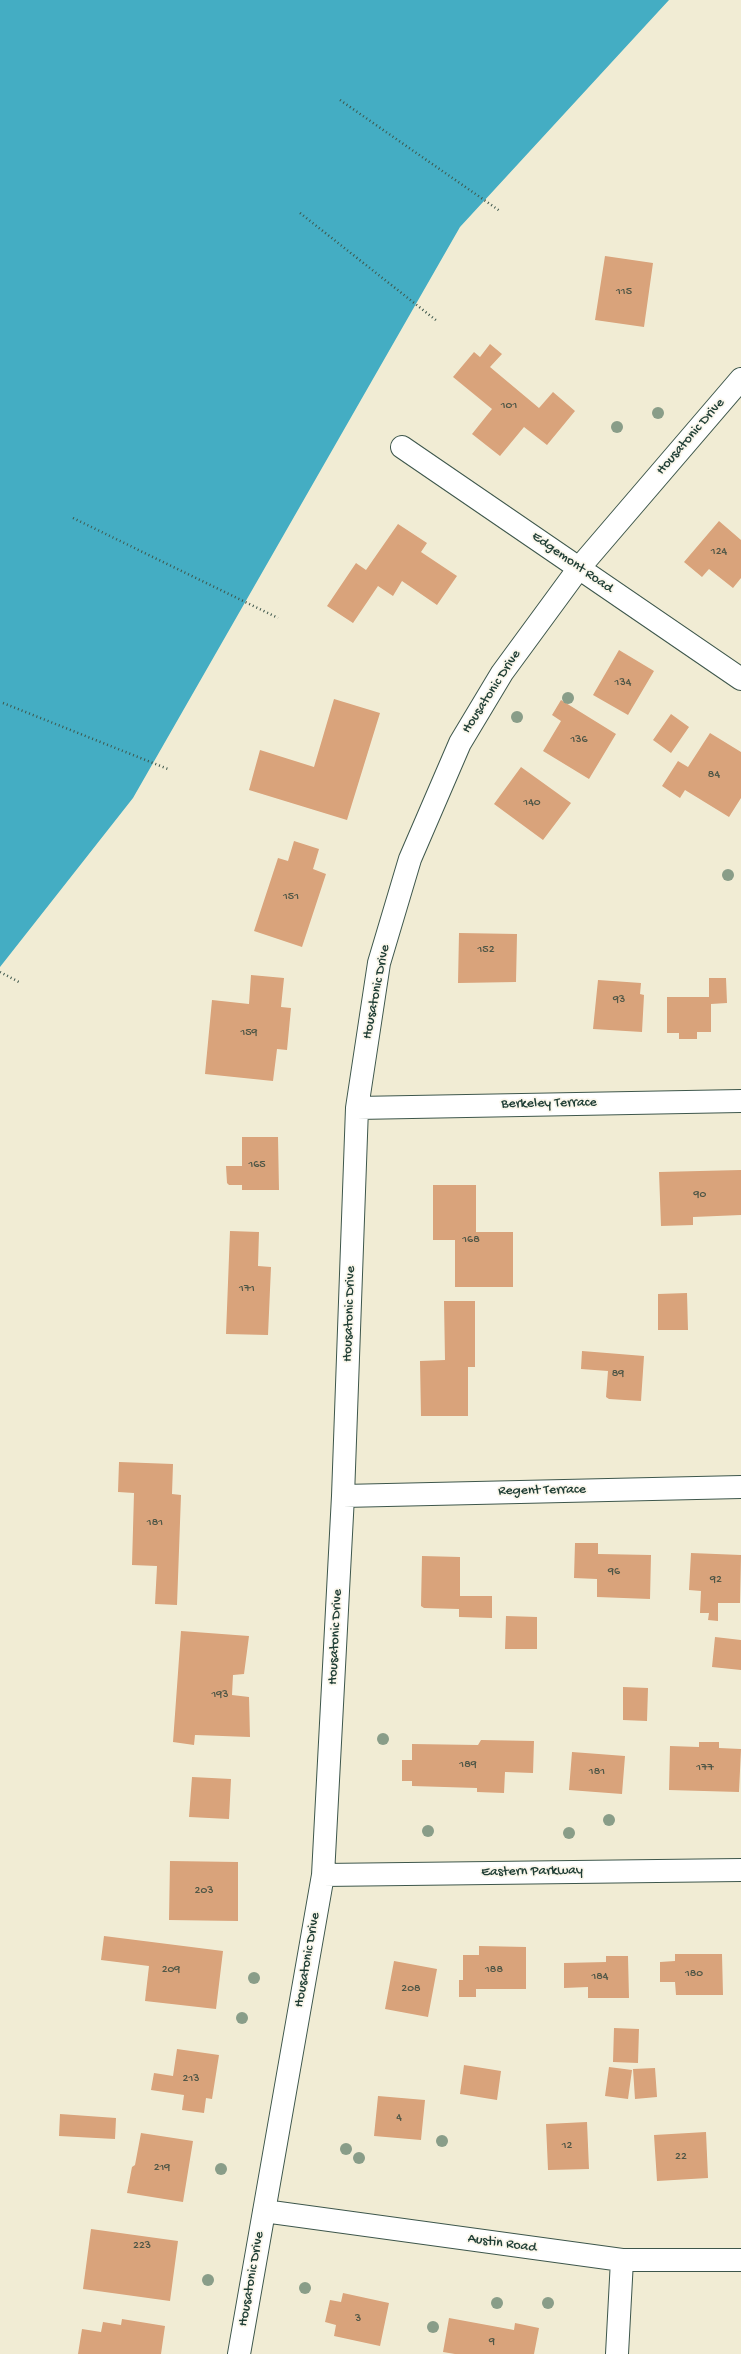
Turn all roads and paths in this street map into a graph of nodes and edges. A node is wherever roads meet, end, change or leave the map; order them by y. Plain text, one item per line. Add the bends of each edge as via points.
1 (340, 100) dead end
2 (500, 211) dead end
3 (300, 213) dead end
4 (437, 321) dead end
5 (741, 379) edge
6 (402, 446) dead end
7 (74, 518) dead end
8 (579, 568) junction
9 (278, 618) dead end
10 (741, 679) edge
11 (3, 703) dead end
12 (168, 769) dead end
13 (0, 972) edge
14 (19, 982) dead end
15 (741, 1101) edge
16 (357, 1108) junction
17 (741, 1487) edge
18 (343, 1496) junction
19 (741, 1870) edge
20 (323, 1875) junction
21 (264, 2211) junction
22 (622, 2260) junction
23 (741, 2260) edge
24 (239, 2354) edge
25 (616, 2354) edge

1 - 2 path
3 - 4 path
5 - 8 street, Housatonic Drive
6 - 8 street, Edgemont Road
7 - 9 path
8 - 10 street, Edgemont Road
8 - 16 street, Housatonic Drive via 502,673 460,743 410,858 379,963
11 - 12 path
13 - 14 path
15 - 16 street, Berkeley Terrace
16 - 18 street, Housatonic Drive
17 - 18 street, Regent Terrace
18 - 20 street, Housatonic Drive
19 - 20 street, Eastern Parkway
20 - 21 street, Housatonic Drive
21 - 22 street, Austin Road
21 - 24 street, Housatonic Drive
22 - 23 street, Austin Road
22 - 25 street

